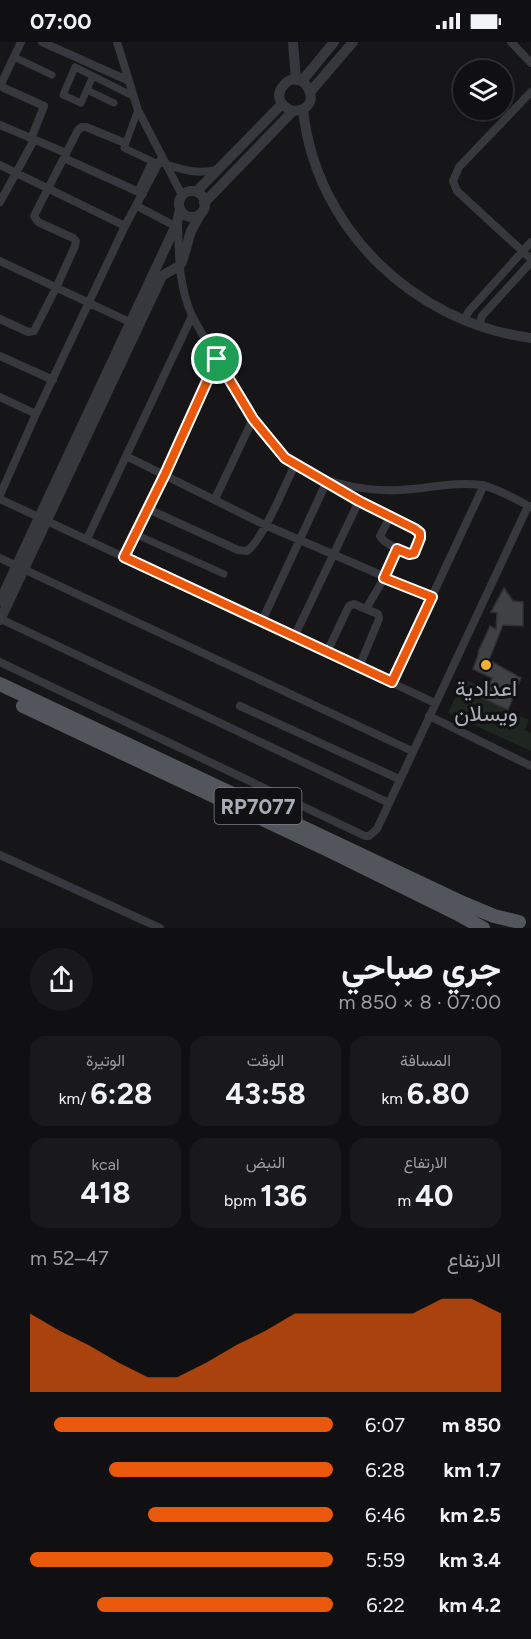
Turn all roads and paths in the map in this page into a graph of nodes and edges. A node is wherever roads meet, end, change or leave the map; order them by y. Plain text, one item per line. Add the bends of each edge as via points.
1 (21, 42) edge
2 (42, 42) edge
3 (117, 42) edge
4 (293, 42) edge
5 (334, 42) edge
6 (353, 42) edge
7 (511, 42) edge
8 (14, 57) junction
9 (77, 63) junction
10 (531, 63) edge
11 (52, 75) dead end
12 (93, 76) junction
13 (128, 80) junction
14 (298, 80) junction
15 (87, 90) junction
16 (311, 92) junction
17 (531, 92) edge
18 (133, 96) junction
19 (114, 103) dead end
20 (282, 104) junction
21 (138, 110) junction
22 (298, 110) junction
23 (0, 124) edge
24 (32, 139) junction
25 (125, 143) junction
26 (65, 155) junction
27 (159, 161) junction
28 (0, 165) edge
29 (219, 169) junction
30 (17, 174) junction
31 (49, 188) junction
32 (196, 192) junction
33 (140, 193) junction
34 (182, 195) junction
35 (0, 202) edge
36 (136, 206) junction
37 (203, 208) junction
38 (178, 217) junction
39 (125, 226) junction
40 (531, 242) edge
41 (523, 251) junction
42 (531, 260) edge
43 (0, 261) edge
44 (179, 266) junction
45 (56, 288) junction
46 (89, 303) junction
47 (192, 316) junction
48 (0, 319) edge
49 (464, 320) junction
50 (135, 324) junction
51 (478, 326) junction
52 (531, 338) edge
53 (0, 356) edge
54 (217, 359) junction
55 (53, 380) junction
56 (0, 397) edge
57 (36, 414) junction
58 (253, 419) junction
59 (126, 456) junction
60 (295, 465) junction
61 (165, 474) junction
62 (325, 480) junction
63 (484, 485) junction
64 (0, 497) edge
65 (215, 499) junction
66 (359, 501) junction
67 (530, 507) edge
68 (148, 508) junction
69 (390, 517) junction
70 (43, 519) junction
71 (265, 525) junction
72 (135, 534) junction
73 (87, 539) junction
74 (300, 541) junction
75 (397, 549) junction
76 (334, 556) junction
77 (124, 557) junction
78 (0, 558) edge
79 (21, 568) junction
80 (224, 574) dead end
81 (384, 578) junction
82 (432, 597) junction
83 (0, 601) edge
84 (366, 609) junction
85 (0, 620) edge
86 (262, 621) junction
87 (294, 637) junction
88 (327, 652) junction
89 (0, 662) edge
90 (359, 667) junction
91 (392, 682) junction
92 (0, 684) edge
93 (0, 694) edge
94 (435, 703) junction
95 (240, 706) dead end
96 (429, 716) junction
97 (412, 751) junction
98 (531, 766) edge
99 (399, 779) junction
100 (389, 802) junction
101 (0, 855) edge
102 (520, 923) edge
103 (160, 928) edge
104 (483, 928) edge

1 - 8 street
2 - 9 street
3 - 13 street
4 - 14 street
5 - 14 street
6 - 16 street
7 - 10 street
8 - 11 street
8 - 24 street via 2,85 44,108
9 - 12 street
9 - 13 street
9 - 15 street via 63,95 81,103
12 - 15 street
12 - 18 street
13 - 18 street
14 - 16 street
14 - 20 street via 282,87
15 - 19 street
16 - 22 street via 310,102
17 - 41 street via 459,167 453,181 457,191
18 - 21 street
20 - 22 street
20 - 29 street
21 - 25 street
21 - 27 street
22 - 37 street
22 - 49 street via 319,175 353,236 414,293
23 - 24 street
24 - 26 street
24 - 30 street
25 - 26 street via 84,126
25 - 27 street via 124,148
26 - 31 street
26 - 33 street
27 - 29 street via 180,169
27 - 33 street
27 - 34 street
28 - 30 street
29 - 32 street
30 - 31 street
30 - 35 street
31 - 39 street
31 - 45 street via 34,219 76,241
32 - 34 street
32 - 37 street via 202,196
33 - 36 street
34 - 38 street
36 - 38 street
36 - 39 street
37 - 38 street via 190,217 182,213
37 - 44 street
38 - 44 street
38 - 50 street
39 - 46 street
40 - 41 street
41 - 42 street
41 - 49 street
42 - 51 street via 482,316
43 - 45 street
44 - 47 street
44 - 50 street via 162,276
45 - 46 street
45 - 48 street via 33,331
46 - 50 street
46 - 55 street
47 - 54 street
47 - 59 street
49 - 51 street
50 - 70 street
51 - 52 street
53 - 55 street
54 - 58 street
54 - 61 street
55 - 57 street
56 - 57 street
57 - 64 street
58 - 60 street via 278,451
58 - 65 street
59 - 61 street
59 - 73 street
60 - 62 street
60 - 71 street
61 - 65 street
61 - 68 street
62 - 63 street via 382,490
62 - 66 street
62 - 74 street
63 - 67 street
63 - 82 street
64 - 70 street
65 - 71 street
66 - 69 street
66 - 76 street
67 - 94 street
68 - 71 street via 242,551 250,549
68 - 72 street
69 - 75 street via 380,536
69 - 75 street via 415,529 420,536 414,553
70 - 73 street
70 - 79 street
71 - 74 street
72 - 77 street
72 - 80 street
73 - 77 street
74 - 76 street
74 - 86 street
75 - 81 street
76 - 81 street
76 - 87 street
77 - 86 street
78 - 79 street
79 - 83 street
79 - 85 street
79 - 97 street
81 - 82 street
81 - 84 street
82 - 91 street
84 - 88 street via 350,606
84 - 90 street via 378,614 379,619
85 - 100 street
86 - 87 street
87 - 88 street
88 - 90 street
89 - 100 street via 365,836 375,832
90 - 91 street
91 - 94 street
92 - 102 main road, RP7077 via 463,903
93 - 104 main road, RP7077
94 - 96 street
95 - 99 street
96 - 97 street
96 - 98 street
97 - 99 street
99 - 100 street
101 - 103 street

